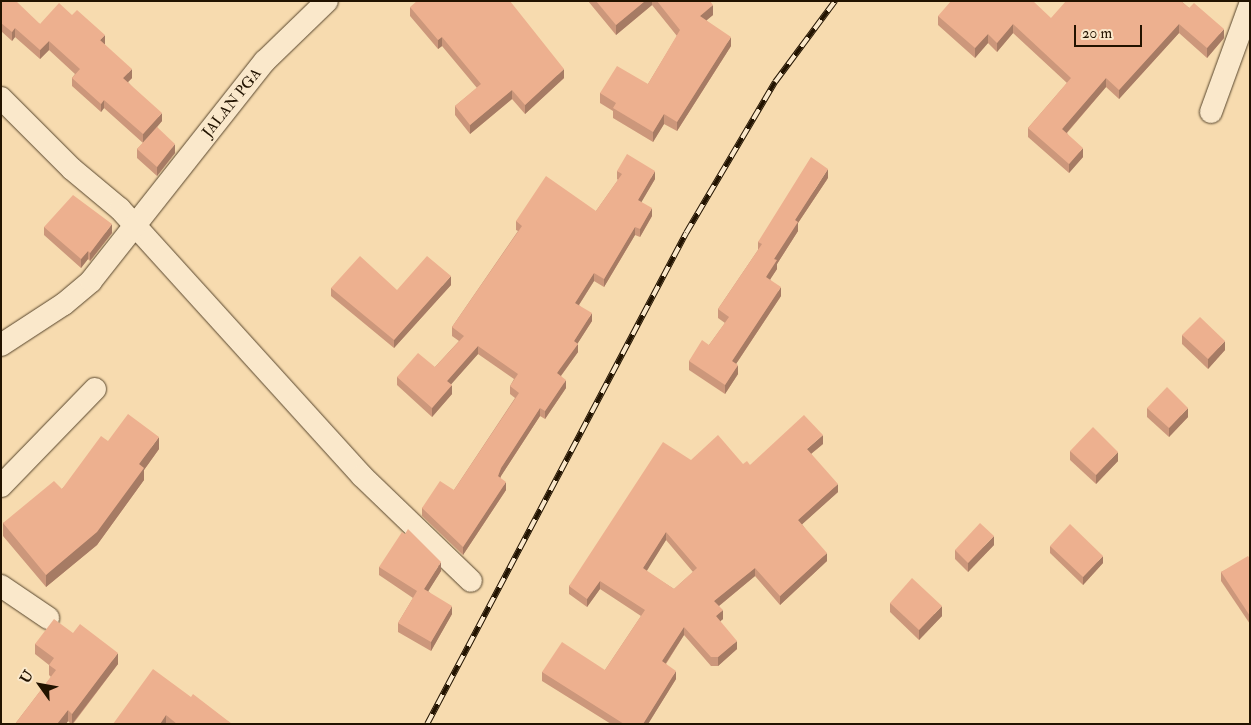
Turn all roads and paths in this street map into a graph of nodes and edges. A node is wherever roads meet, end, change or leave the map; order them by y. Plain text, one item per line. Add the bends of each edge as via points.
1 (326, 1) edge
2 (1250, 5) edge
3 (1, 98) edge
4 (1211, 112) dead end
5 (142, 219) junction
6 (1, 345) edge
7 (95, 390) dead end
8 (1, 486) edge
9 (470, 581) dead end
10 (1, 586) edge
11 (48, 618) dead end

1 - 5 street, JALAN PGA via 266,61
2 - 4 street
3 - 5 street
5 - 6 street, JALAN PGA via 91,281 64,304
5 - 9 street via 362,476
7 - 8 street
10 - 11 street

